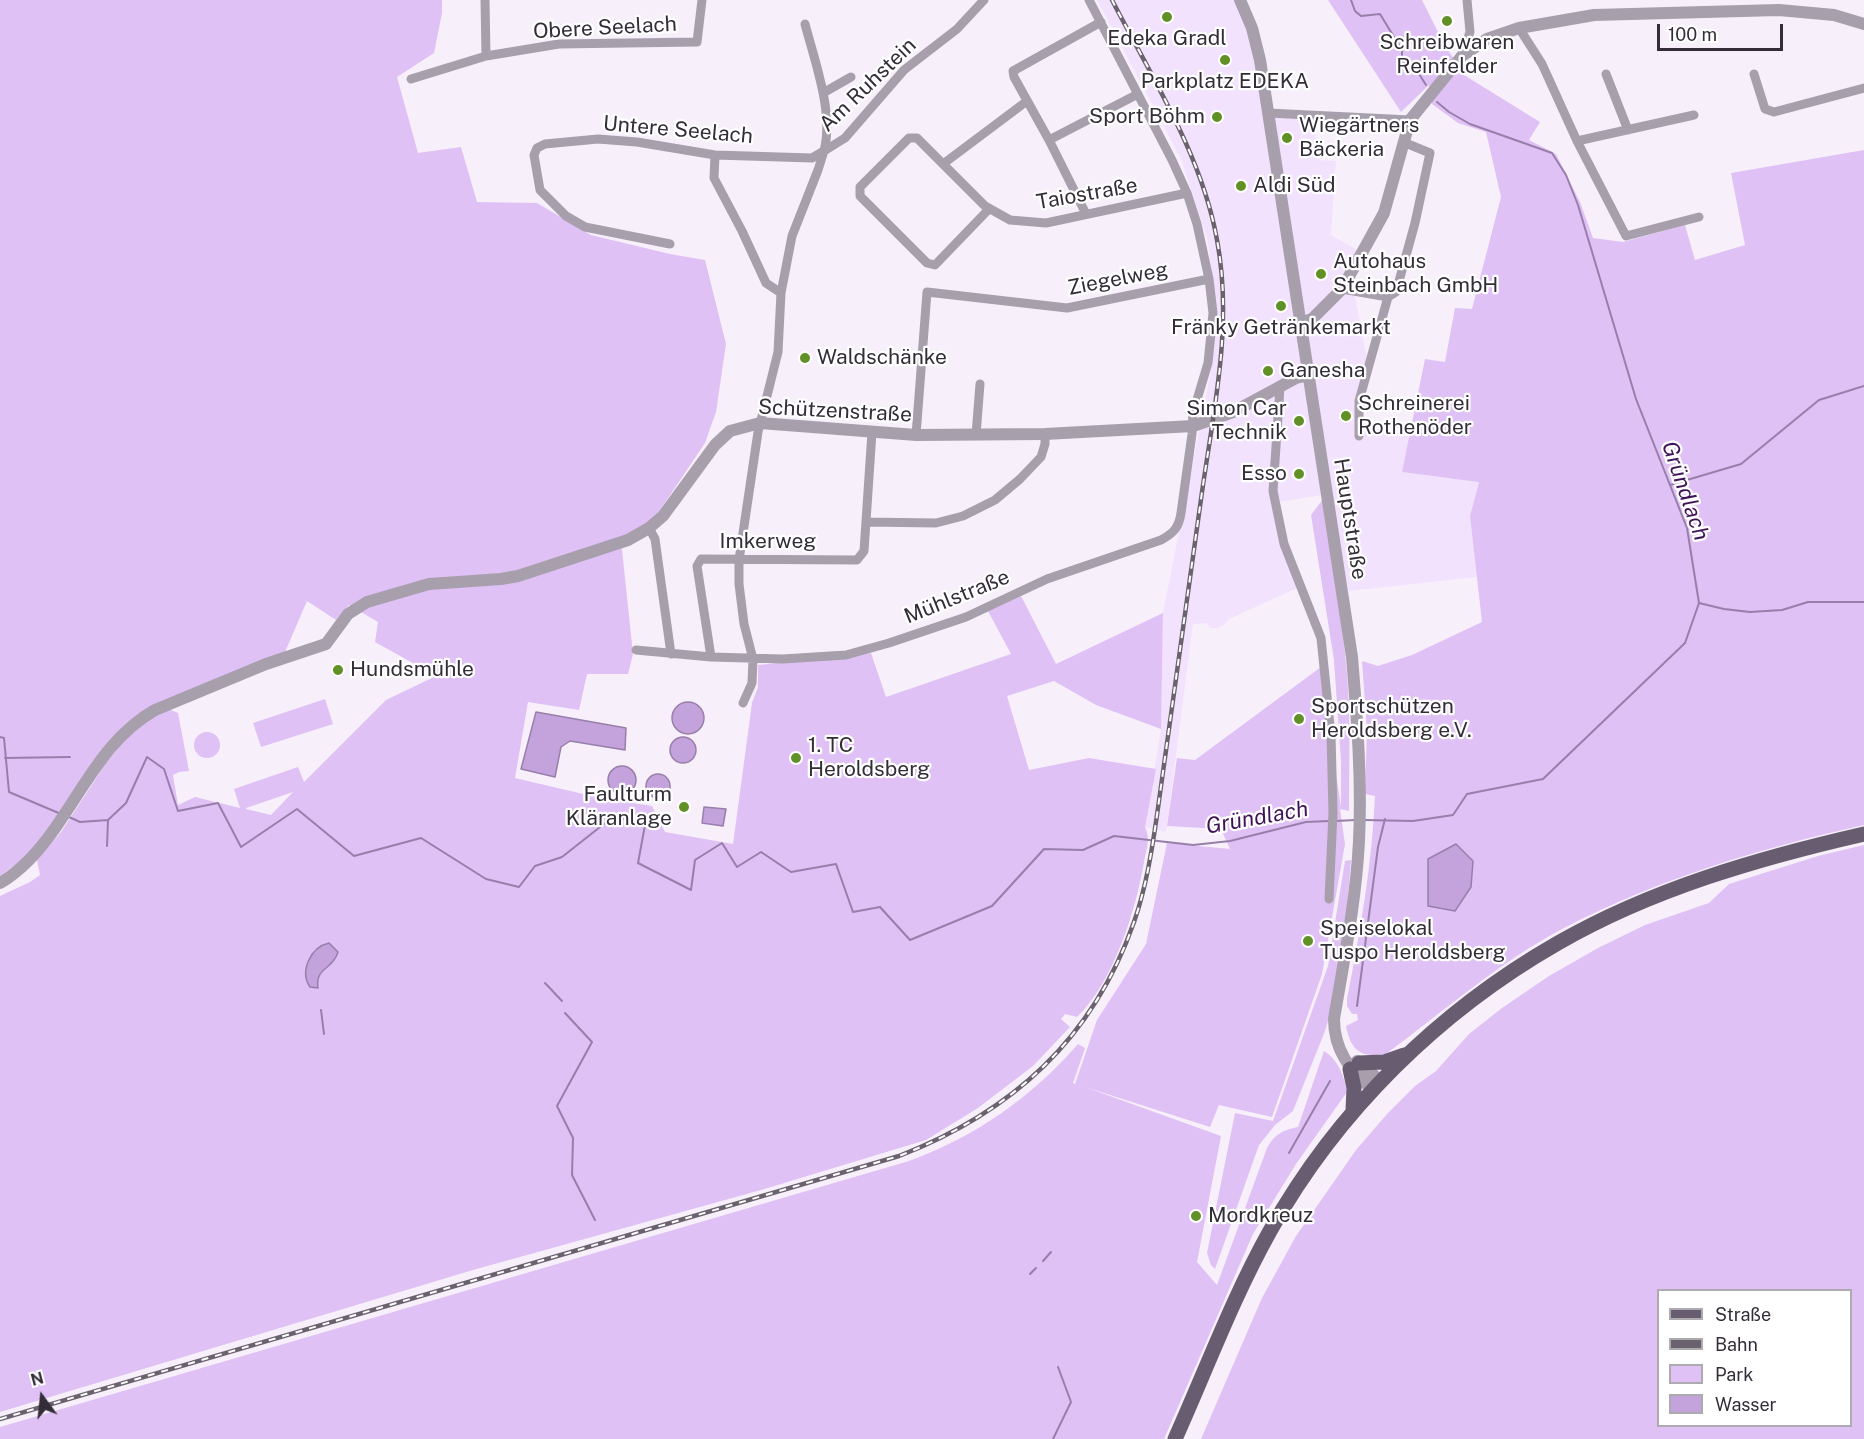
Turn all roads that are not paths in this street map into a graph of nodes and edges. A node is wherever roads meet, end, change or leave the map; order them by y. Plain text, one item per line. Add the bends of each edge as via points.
1 (485, 0) edge
2 (702, 0) edge
3 (984, 0) edge
4 (1089, 0) edge
5 (1240, 0) edge
6 (1467, 0) edge
7 (1779, 5) edge
8 (1101, 22) junction
9 (805, 24) dead end
10 (1864, 24) edge
11 (1519, 28) junction
12 (1470, 32) junction
13 (1487, 39) junction
14 (486, 56) junction
15 (1462, 56) junction
16 (1606, 74) dead end
17 (1754, 74) dead end
18 (851, 77) dead end
19 (411, 79) dead end
20 (1864, 88) edge
21 (822, 93) junction
22 (1138, 94) junction
23 (1027, 101) junction
24 (1268, 113) junction
25 (1694, 115) dead end
26 (1410, 120) junction
27 (1628, 130) junction
28 (1049, 140) junction
29 (1577, 141) junction
30 (1403, 142) junction
31 (824, 151) junction
32 (715, 154) junction
33 (943, 164) junction
34 (1187, 193) junction
35 (989, 209) junction
36 (1086, 214) junction
37 (1699, 217) dead end
38 (670, 244) dead end
39 (1209, 279) junction
40 (1342, 289) junction
41 (781, 293) junction
42 (1388, 297) junction
43 (1301, 323) junction
44 (1309, 375) junction
45 (980, 384) dead end
46 (1280, 387) junction
47 (760, 423) junction
48 (1193, 426) junction
49 (872, 432) junction
50 (1045, 434) junction
51 (916, 435) junction
52 (976, 435) junction
53 (1359, 436) dead end
54 (866, 522) junction
55 (649, 528) junction
56 (739, 560) junction
57 (636, 650) dead end
58 (671, 654) junction
59 (711, 657) junction
60 (753, 659) junction
61 (743, 703) dead end
62 (1864, 834) edge
63 (0, 883) edge
64 (1329, 899) dead end
65 (1412, 1050) junction
66 (1354, 1066) junction
67 (1377, 1085) junction
68 (1353, 1110) junction
69 (1175, 1439) edge

1 - 14 street
2 - 14 street, Obere Seelach via 697,42 559,44
3 - 31 street, Am Ruhstein via 957,29 904,70 845,138
4 - 8 street, Mühlstraße
5 - 24 street, Hauptstraße via 1260,60
6 - 12 street
7 - 10 street
7 - 11 street via 1594,15
8 - 22 street, Mühlstraße
8 - 23 street via 1013,71
9 - 21 street
11 - 13 street
11 - 29 street via 1542,64
12 - 13 street
12 - 15 street
13 - 15 street
14 - 19 street, Obere Seelach
15 - 26 street
16 - 27 street
17 - 20 street via 1765,110 1774,112
18 - 21 street
21 - 31 street via 827,137
22 - 28 street
22 - 34 street, Mühlstraße
23 - 28 street
23 - 33 street
24 - 26 street
24 - 43 street, Hauptstraße
25 - 27 street
26 - 30 street
27 - 29 street
28 - 36 street
29 - 37 street via 1626,236
30 - 40 street via 1384,213
30 - 42 street via 1430,153 1396,292
31 - 32 street, Untere Seelach via 812,158
31 - 41 street, Am Ruhstein via 792,236
32 - 38 street, Untere Seelach via 598,139 537,148 534,155 540,190 566,216 585,227
32 - 41 street via 714,178 766,283
33 - 35 street, Taiostraße
33 - 35 street, Taiostraße via 918,138 909,138 860,187 860,196 927,264 935,265
34 - 36 street, Taiostraße
34 - 39 street, Mühlstraße
35 - 36 street, Taiostraße via 1010,220 1034,224
39 - 48 street, Mühlstraße via 1213,313 1208,363 1193,413
39 - 51 street, Ziegelweg via 1067,308 927,292
40 - 42 street
40 - 43 street via 1312,319
41 - 47 street, Am Ruhstein via 778,352
42 - 53 street via 1359,401
43 - 44 street, Hauptstraße
44 - 46 street, Schützenstraße
44 - 66 street, Hauptstraße via 1352,657 1359,732 1359,843 1334,1019 1334,1033
45 - 52 street
46 - 48 street, Schützenstraße via 1233,412
46 - 64 street via 1273,491 1284,544 1321,638 1331,735
47 - 49 street, Schützenstraße
47 - 55 street, Schützenstraße via 730,431 715,445 663,516
47 - 56 street, Am Ruhstein
48 - 50 street, Schützenstraße
48 - 60 street, Mühlstraße via 1179,523 1168,536 1047,579 966,616 889,643 846,655
49 - 51 street, Schützenstraße
49 - 54 street, Imkerweg
50 - 52 street, Schützenstraße
50 - 54 street via 1041,457 1020,479 994,500 963,516 936,523
51 - 52 street, Schützenstraße
54 - 56 street, Imkerweg via 864,551 856,561
55 - 58 street via 655,539
55 - 63 street, Schützenstraße via 628,540 501,579 429,584 367,602 348,614 326,644 155,710 129,728 105,754 44,845
56 - 59 street, Imkerweg via 701,560 697,566
56 - 60 street, Am Ruhstein via 744,624
57 - 58 street, Mühlstraße
58 - 59 street, Mühlstraße
59 - 60 street, Mühlstraße
60 - 61 street via 752,683
62 - 65 main road via 1707,877 1591,926 1529,960
65 - 66 main road via 1384,1062
65 - 67 main road
66 - 67 street, Hauptstraße
66 - 68 main road
67 - 68 main road
68 - 69 main road via 1303,1177 1269,1232

